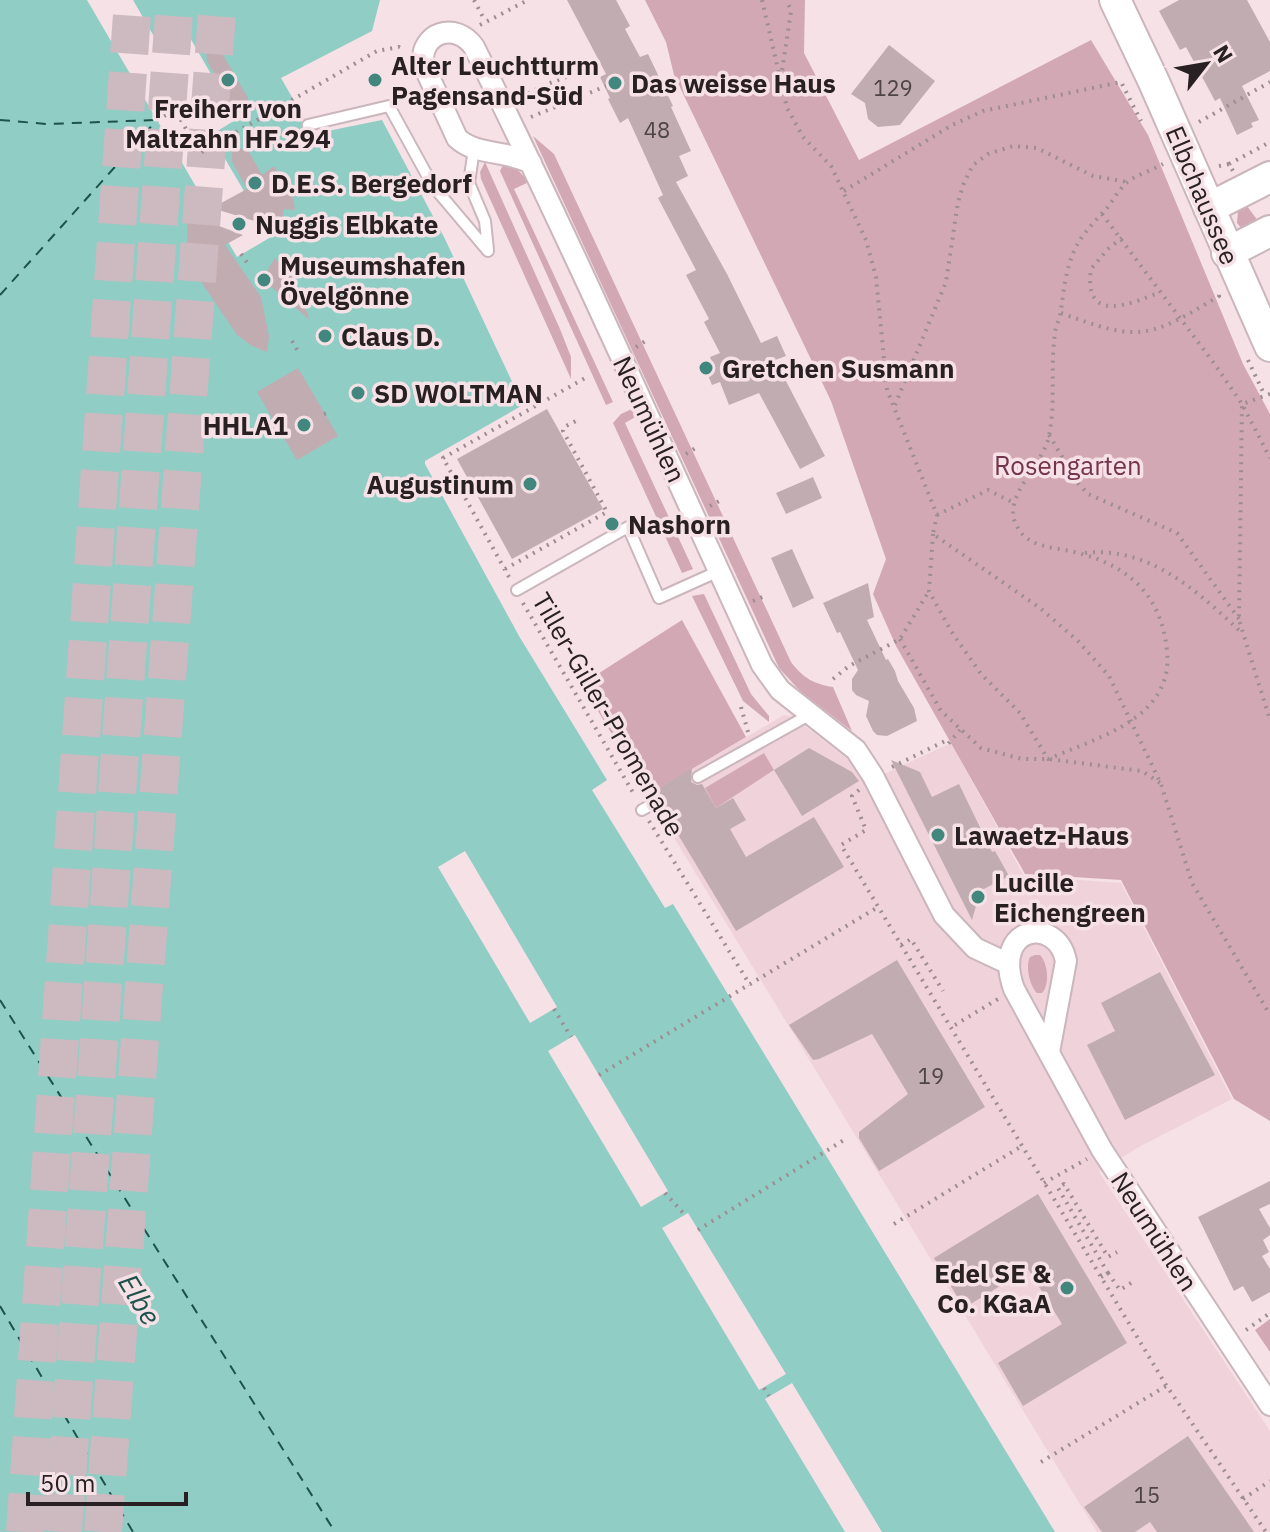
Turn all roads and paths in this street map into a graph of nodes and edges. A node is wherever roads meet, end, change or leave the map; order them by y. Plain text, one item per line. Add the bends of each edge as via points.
1 (474, 0) edge
2 (528, 0) edge
3 (762, 0) edge
4 (787, 0) edge
5 (1115, 0) edge
6 (422, 57) junction
7 (600, 65) dead end
8 (780, 80) junction
9 (1121, 82) dead end
10 (1270, 82) edge
11 (606, 86) dead end
12 (521, 97) dead end
13 (531, 117) dead end
14 (157, 120) dead end
15 (308, 125) dead end
16 (1204, 133) dead end
17 (1270, 142) edge
18 (474, 149) junction
19 (1214, 156) dead end
20 (531, 163) junction
21 (1163, 164) dead end
22 (1229, 164) junction
23 (1128, 182) junction
24 (1258, 184) edge
25 (844, 191) junction
26 (1209, 208) junction
27 (1102, 214) junction
28 (1270, 231) edge
29 (1122, 238) junction
30 (1227, 253) junction
31 (241, 254) dead end
32 (248, 264) dead end
33 (1213, 283) dead end
34 (1160, 292) junction
35 (1061, 313) junction
36 (1183, 318) junction
37 (647, 340) dead end
38 (292, 341) dead end
39 (1270, 346) edge
40 (635, 347) dead end
41 (299, 353) dead end
42 (587, 377) dead end
43 (1270, 394) edge
44 (1242, 404) junction
45 (895, 405) junction
46 (576, 421) dead end
47 (1049, 435) junction
48 (697, 447) dead end
49 (685, 455) dead end
50 (1270, 458) edge
51 (721, 500) dead end
52 (1012, 502) junction
53 (708, 507) dead end
54 (937, 515) junction
55 (933, 534) junction
56 (1082, 554) junction
57 (505, 569) junction
58 (719, 571) junction
59 (517, 590) junction
60 (929, 591) junction
61 (765, 596) dead end
62 (751, 601) dead end
63 (1239, 620) junction
64 (1244, 635) junction
65 (900, 639) junction
66 (833, 679) dead end
67 (741, 707) dead end
68 (809, 715) junction
69 (1270, 720) edge
70 (1132, 722) junction
71 (960, 730) junction
72 (752, 747) junction
73 (928, 749) dead end
74 (1048, 759) junction
75 (698, 777) dead end
76 (1161, 784) junction
77 (658, 801) dead end
78 (853, 801) dead end
79 (642, 810) junction
80 (878, 907) junction
81 (901, 945) junction
82 (1007, 963) junction
83 (750, 985) junction
84 (943, 991) dead end
85 (997, 1000) dead end
86 (554, 1009) dead end
87 (1270, 1015) edge
88 (955, 1025) dead end
89 (571, 1037) dead end
90 (1049, 1052) junction
91 (599, 1075) dead end
92 (844, 1140) dead end
93 (1022, 1146) junction
94 (1064, 1171) dead end
95 (1044, 1183) junction
96 (665, 1193) dead end
97 (685, 1215) dead end
98 (894, 1224) dead end
99 (698, 1230) dead end
100 (1117, 1252) dead end
101 (1108, 1273) junction
102 (1101, 1277) junction
103 (1134, 1281) dead end
104 (1270, 1313) edge
105 (1253, 1325) dead end
106 (1166, 1385) junction
107 (764, 1388) dead end
108 (769, 1396) dead end
109 (1270, 1405) edge
110 (1041, 1462) dead end
111 (1270, 1481) edge
112 (1243, 1499) junction
113 (1266, 1532) edge

1 - 2 path via 485,21
3 - 8 path
4 - 8 path via 791,11
5 - 26 main road, Elbchaussee
6 - 14 path via 399,47 377,51 200,153 175,110
6 - 18 street via 457,138
6 - 20 street, Neumühlen via 436,35 451,31 466,37
7 - 12 path
8 - 25 path via 793,123 831,166
9 - 25 path via 983,111
10 - 16 path via 1199,121
11 - 13 path
15 - 18 lane via 389,106 433,186 488,251 485,221 469,183
17 - 22 path
18 - 20 street
19 - 22 path via 1220,168
20 - 58 street, Neumühlen
21 - 23 path
22 - 24 path
23 - 27 path
23 - 45 path via 1093,176 1037,148 1013,146 973,165 958,202 946,282
24 - 26 main road
25 - 45 path via 876,277 887,390
26 - 30 main road, Elbchaussee
27 - 29 path
27 - 35 path via 1079,241 1063,287
28 - 30 main road
29 - 34 path
29 - 34 path via 1091,269 1099,302 1120,308
30 - 39 main road, Elbchaussee
31 - 32 path
33 - 36 path via 1219,296
34 - 36 path
35 - 36 path via 1133,334 1156,331
35 - 47 path via 1055,330
36 - 44 path
37 - 40 path
38 - 41 path
42 - 57 path, Tiller-Giller-Promenade via 443,458
43 - 44 path
44 - 50 path
44 - 63 path
45 - 54 path
46 - 57 path via 563,431 607,512
47 - 52 path via 1043,456
47 - 63 path via 1088,494 1177,533
48 - 49 path
51 - 53 path
52 - 54 path via 988,490
52 - 56 path via 1023,536 1037,545
54 - 55 path
55 - 60 path
55 - 70 path via 1078,641 1109,676
56 - 64 path via 1106,551 1167,570
56 - 70 path via 1124,571 1152,599 1165,630 1168,657 1163,680 1154,701
57 - 59 path, Tiller-Giller-Promenade
58 - 59 lane via 659,598 628,527
58 - 68 street, Neumühlen via 762,665 780,690
59 - 79 path, Tiller-Giller-Promenade
60 - 65 path
60 - 74 path via 981,674 1020,713
61 - 62 path
63 - 64 path
64 - 69 path
65 - 66 path
65 - 71 path via 941,711
67 - 72 path
68 - 72 lane
68 - 82 street, Neumühlen via 864,760 934,898 960,934 975,948
70 - 74 path
70 - 76 path
71 - 73 path via 948,744
71 - 74 path via 981,748 1022,759
72 - 75 lane
74 - 76 path via 1142,771
76 - 87 path via 1192,883
77 - 79 lane
78 - 80 path via 866,830 841,845
79 - 83 path, Tiller-Giller-Promenade
80 - 81 path
80 - 83 path
81 - 84 path via 911,939
81 - 93 path
82 - 90 street, Neumühlen via 1014,989
82 - 90 street via 1012,946 1034,933 1053,938 1064,952
83 - 91 path
85 - 88 path
86 - 89 path
90 - 109 street, Neumühlen via 1102,1150
92 - 99 path
93 - 95 path
93 - 98 path
94 - 95 path
95 - 102 path
96 - 97 path
100 - 101 path via 1108,1257 1064,1184 1058,1188
101 - 102 path
101 - 103 path via 1120,1290
102 - 106 path
104 - 105 path
106 - 110 path
106 - 112 path
107 - 108 path
111 - 112 path
112 - 113 path

